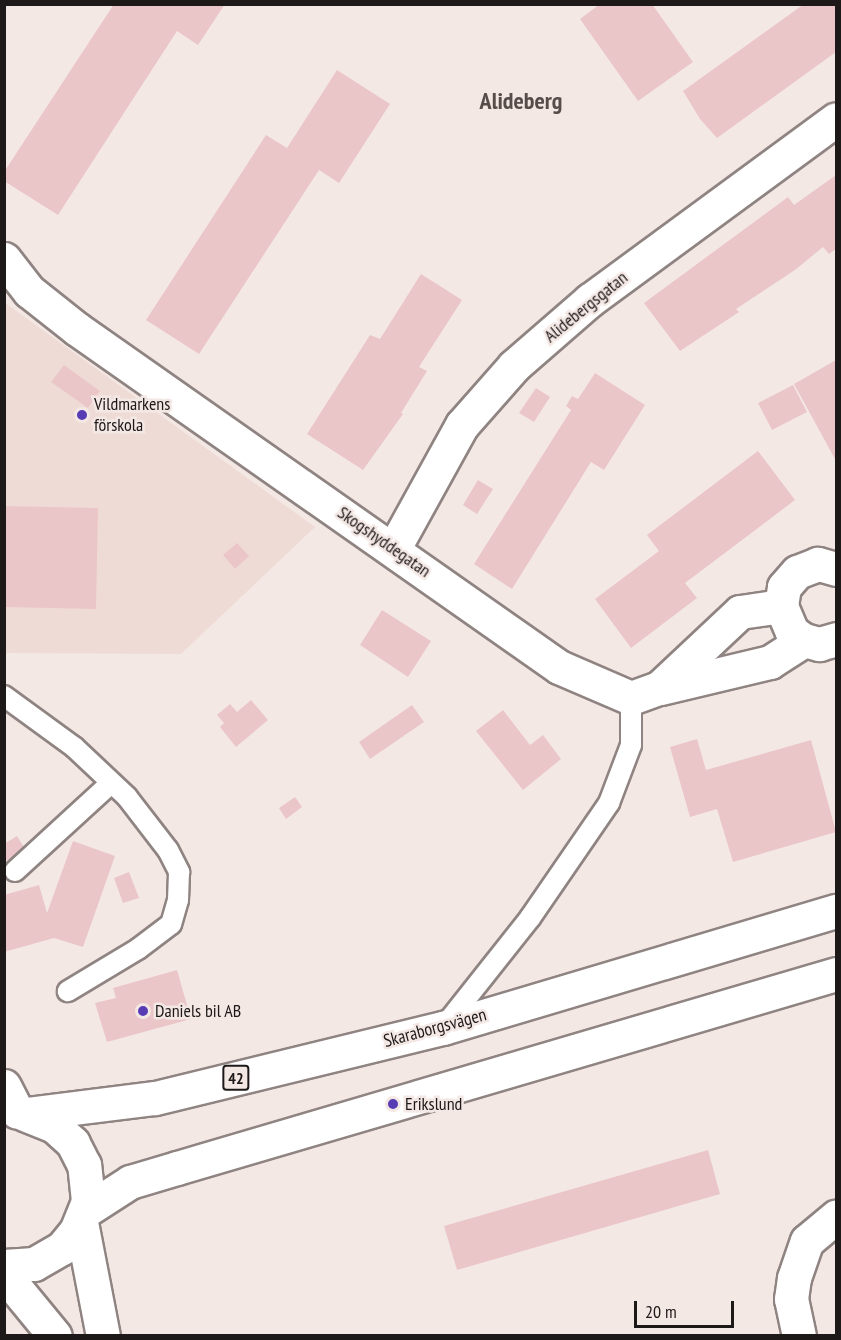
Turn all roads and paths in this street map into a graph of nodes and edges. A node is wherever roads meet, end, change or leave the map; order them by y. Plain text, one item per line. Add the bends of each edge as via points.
1 (837, 119) edge
2 (4, 259) edge
3 (394, 548) junction
4 (837, 548) edge
5 (821, 568) edge
6 (781, 606) junction
7 (824, 646) edge
8 (645, 693) junction
9 (4, 696) edge
10 (111, 783) junction
11 (15, 871) dead end
12 (837, 911) edge
13 (837, 974) edge
14 (68, 991) dead end
15 (443, 1028) junction
16 (13, 1106) edge
17 (83, 1217) junction
18 (835, 1224) edge
19 (4, 1266) edge
20 (4, 1274) edge
21 (55, 1335) edge
22 (104, 1335) edge
23 (798, 1335) edge

1 - 3 street, Alidebergsgatan via 590,300 514,366 462,425
2 - 3 street, Skogshyddegatan via 29,291 77,329
3 - 8 street, Skogshyddegatan via 559,667
4 - 5 street
5 - 6 street via 789,579
6 - 7 street via 788,626
6 - 8 street via 740,612
7 - 8 street
8 - 15 lane via 609,803 530,918
9 - 10 lane via 74,747
10 - 11 lane
10 - 14 lane via 168,849 179,872 178,900 171,924
12 - 15 street, Skaraborgsvägen / 42
13 - 17 street via 130,1182
15 - 16 street, Skaraborgsvägen / 42 via 154,1098
16 - 17 street, 42 via 54,1126 80,1154 88,1190
17 - 19 street via 70,1240 53,1255 34,1264
17 - 22 street
18 - 23 street via 807,1241 794,1278 790,1299
20 - 21 street

